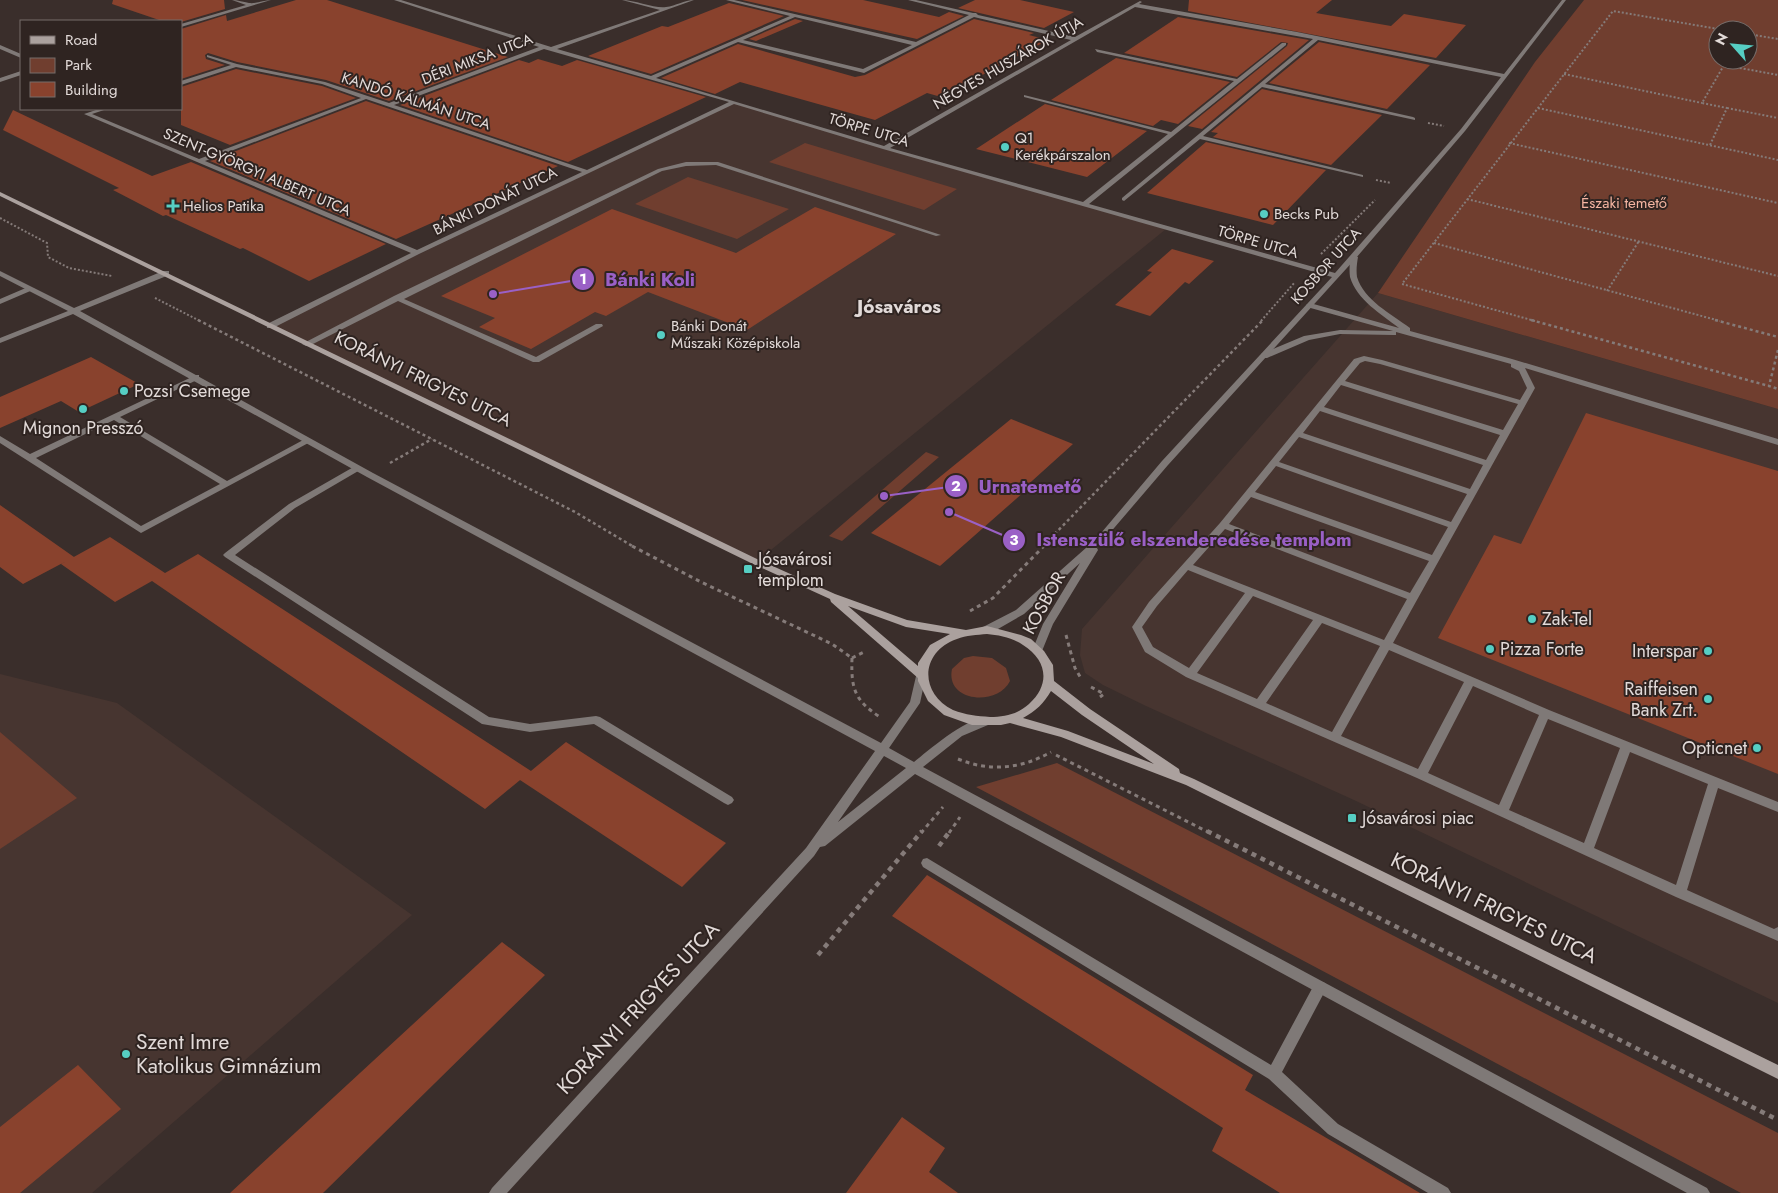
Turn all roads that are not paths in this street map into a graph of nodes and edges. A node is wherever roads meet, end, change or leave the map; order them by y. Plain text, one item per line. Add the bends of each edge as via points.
1 (234, 0) edge
2 (269, 0) edge
3 (396, 0) edge
4 (624, 0) edge
5 (692, 0) edge
6 (728, 0) edge
7 (910, 0) edge
8 (1143, 0) edge
9 (1564, 0) edge
10 (251, 5) junction
11 (1134, 5) junction
12 (665, 9) junction
13 (976, 14) junction
14 (794, 16) junction
15 (182, 26) edge
16 (1318, 38) junction
17 (1075, 39) junction
18 (740, 41) junction
19 (916, 44) junction
20 (1284, 44) dead end
21 (544, 47) junction
22 (0, 48) edge
23 (551, 49) junction
24 (1097, 50) dead end
25 (20, 56) edge
26 (209, 56) dead end
27 (236, 65) junction
28 (20, 73) edge
29 (1505, 76) junction
30 (651, 78) junction
31 (0, 80) edge
32 (1236, 80) junction
33 (182, 83) edge
34 (1260, 86) junction
35 (1026, 96) dead end
36 (365, 98) junction
37 (734, 102) junction
38 (391, 104) junction
39 (101, 110) edge
40 (1413, 119) dead end
41 (1172, 134) junction
42 (1199, 137) junction
43 (885, 148) junction
44 (200, 160) junction
45 (585, 171) junction
46 (1361, 176) dead end
47 (0, 194) edge
48 (1124, 199) dead end
49 (1084, 205) junction
50 (938, 234) dead end
51 (417, 252) junction
52 (1354, 257) junction
53 (0, 273) edge
54 (166, 273) junction
55 (1337, 276) junction
56 (31, 290) junction
57 (397, 298) junction
58 (0, 302) edge
59 (1310, 305) junction
60 (74, 311) junction
61 (270, 326) junction
62 (599, 326) dead end
63 (1412, 334) junction
64 (0, 341) edge
65 (306, 344) junction
66 (1264, 356) junction
67 (1509, 361) junction
68 (196, 377) junction
69 (1339, 382) junction
70 (1523, 403) junction
71 (1319, 408) junction
72 (114, 417) junction
73 (1298, 434) junction
74 (1506, 434) junction
75 (0, 439) edge
76 (308, 441) junction
77 (1778, 442) edge
78 (30, 458) junction
79 (1275, 463) junction
80 (1488, 464) junction
81 (357, 468) junction
82 (226, 484) junction
83 (1250, 493) junction
84 (1473, 493) junction
85 (1223, 525) junction
86 (1453, 526) junction
87 (1099, 540) junction
88 (1435, 560) junction
89 (1186, 566) junction
90 (1250, 593) junction
91 (831, 596) junction
92 (1413, 598) junction
93 (1319, 619) junction
94 (987, 630) junction
95 (962, 632) junction
96 (1387, 645) junction
97 (1037, 651) junction
98 (1190, 674) junction
99 (921, 675) junction
100 (1470, 681) junction
101 (1049, 683) junction
102 (1259, 704) junction
103 (1546, 713) junction
104 (1012, 719) junction
105 (984, 722) junction
106 (1334, 738) junction
107 (1626, 746) junction
108 (883, 750) junction
109 (914, 767) junction
110 (1421, 774) junction
111 (1190, 782) junction
112 (1714, 782) junction
113 (728, 800) dead end
114 (1778, 807) edge
115 (1502, 813) junction
116 (1587, 851) junction
117 (810, 852) junction
118 (927, 863) road end
119 (1680, 893) junction
120 (1778, 933) edge
121 (1320, 987) junction
122 (1778, 1072) edge
123 (1274, 1074) junction
124 (497, 1193) edge
125 (1443, 1193) edge
126 (1702, 1193) edge

1 - 10 street
2 - 10 street
3 - 21 street, TÖRPE UTCA
4 - 12 street
5 - 12 street, DÉRI MIKSA UTCA
6 - 14 street
7 - 13 street
8 - 11 street, NÉGYES HUSZÁROK ÚTJA
9 - 29 street, KOSBOR UTCA
10 - 15 street
11 - 16 street
11 - 17 street, NÉGYES HUSZÁROK ÚTJA
12 - 23 street, DÉRI MIKSA UTCA
13 - 17 street
13 - 19 street
14 - 18 street
14 - 19 street
16 - 29 street
16 - 34 street
17 - 43 street, NÉGYES HUSZÁROK ÚTJA
18 - 19 street via 864,71
18 - 30 street
20 - 32 street
21 - 23 street, TÖRPE UTCA
21 - 38 street, DÉRI MIKSA UTCA
22 - 25 street
23 - 30 street, TÖRPE UTCA
24 - 32 street
26 - 27 street, KANDÓ KÁLMÁN UTCA
27 - 33 street
27 - 36 street, KANDÓ KÁLMÁN UTCA via 323,84
28 - 31 street
29 - 52 street, KOSBOR UTCA
30 - 37 street, TÖRPE UTCA
32 - 41 street
34 - 40 street
34 - 42 street
35 - 41 street
36 - 38 street, KANDÓ KÁLMÁN UTCA
36 - 44 street
37 - 43 street, TÖRPE UTCA
37 - 45 street, BÁNKI DONÁT UTCA
38 - 45 street, KANDÓ KÁLMÁN UTCA
39 - 44 street, SZENT-GYÖRGYI ALBERT UTCA via 87,114
41 - 49 street
42 - 46 street
42 - 48 street
43 - 49 street, TÖRPE UTCA
44 - 51 street, SZENT-GYÖRGYI ALBERT UTCA
45 - 51 street, BÁNKI DONÁT UTCA
47 - 54 street, KORÁNYI FRIGYES UTCA
49 - 55 street, TÖRPE UTCA
50 - 57 street via 716,163 686,164 660,170
51 - 61 street, BÁNKI DONÁT UTCA
52 - 55 street, KOSBOR UTCA
52 - 63 street via 1353,276 1360,289
53 - 56 street
54 - 60 street
54 - 61 street, KORÁNYI FRIGYES UTCA
55 - 59 street, KOSBOR UTCA
56 - 58 street
56 - 60 street
57 - 62 street via 536,360
57 - 65 street
59 - 63 street
59 - 66 street, KOSBOR UTCA
60 - 64 street
60 - 68 street
61 - 65 street, KORÁNYI FRIGYES UTCA
63 - 66 street via 1340,332 1307,338
63 - 67 street
65 - 91 street, KORÁNYI FRIGYES UTCA
66 - 87 street, KOSBOR UTCA
67 - 70 street via 1522,370 1530,388
67 - 77 street
68 - 72 street
68 - 76 street
69 - 70 street via 1357,361 1364,358
69 - 71 street
69 - 74 street
70 - 74 street
71 - 73 street
71 - 80 street
72 - 78 street
72 - 82 street
73 - 79 street
73 - 84 street
74 - 80 street
75 - 78 street
76 - 81 street
76 - 82 street
78 - 82 street via 141,530
79 - 83 street
79 - 86 street
80 - 84 street
81 - 108 street
81 - 113 street via 292,506 228,555 486,722 530,728 596,720
83 - 85 street
83 - 88 street
84 - 86 street
85 - 89 street
85 - 92 street
86 - 88 street
87 - 94 street, KOSBOR via 1020,612
87 - 97 street, KOSBOR via 1048,624
88 - 92 street
89 - 90 street
89 - 98 street via 1137,627 1149,649
90 - 93 street
90 - 98 street
91 - 95 street, KORÁNYI FRIGYES UTCA via 906,623
91 - 99 street, KORÁNYI FRIGYES UTCA
92 - 96 street
93 - 96 street
93 - 102 street
94 - 95 street
94 - 97 street via 1015,636
95 - 99 street via 944,639 930,650 922,662
96 - 100 street
96 - 106 street
97 - 101 street via 1045,661
98 - 102 street
99 - 105 street via 924,688 940,707 953,715
99 - 108 street, KORÁNYI FRIGYES UTCA via 915,702
100 - 103 street
100 - 110 street
101 - 104 street via 1039,703
101 - 111 street, KORÁNYI FRIGYES UTCA
102 - 106 street
103 - 107 street
103 - 115 street
104 - 105 street
104 - 111 street, KORÁNYI FRIGYES UTCA via 1064,734
105 - 109 street, KORÁNYI FRIGYES UTCA via 958,733
106 - 110 street
107 - 112 street
107 - 116 street
108 - 109 street
108 - 117 street, KORÁNYI FRIGYES UTCA
109 - 117 street, KORÁNYI FRIGYES UTCA
109 - 121 street
110 - 115 street
111 - 122 street, KORÁNYI FRIGYES UTCA
112 - 114 street
112 - 119 street
115 - 116 street
116 - 119 street
117 - 124 street, KORÁNYI FRIGYES UTCA
118 - 123 street
119 - 120 street via 1777,936
121 - 123 street
121 - 126 street
123 - 125 street via 1333,1129

